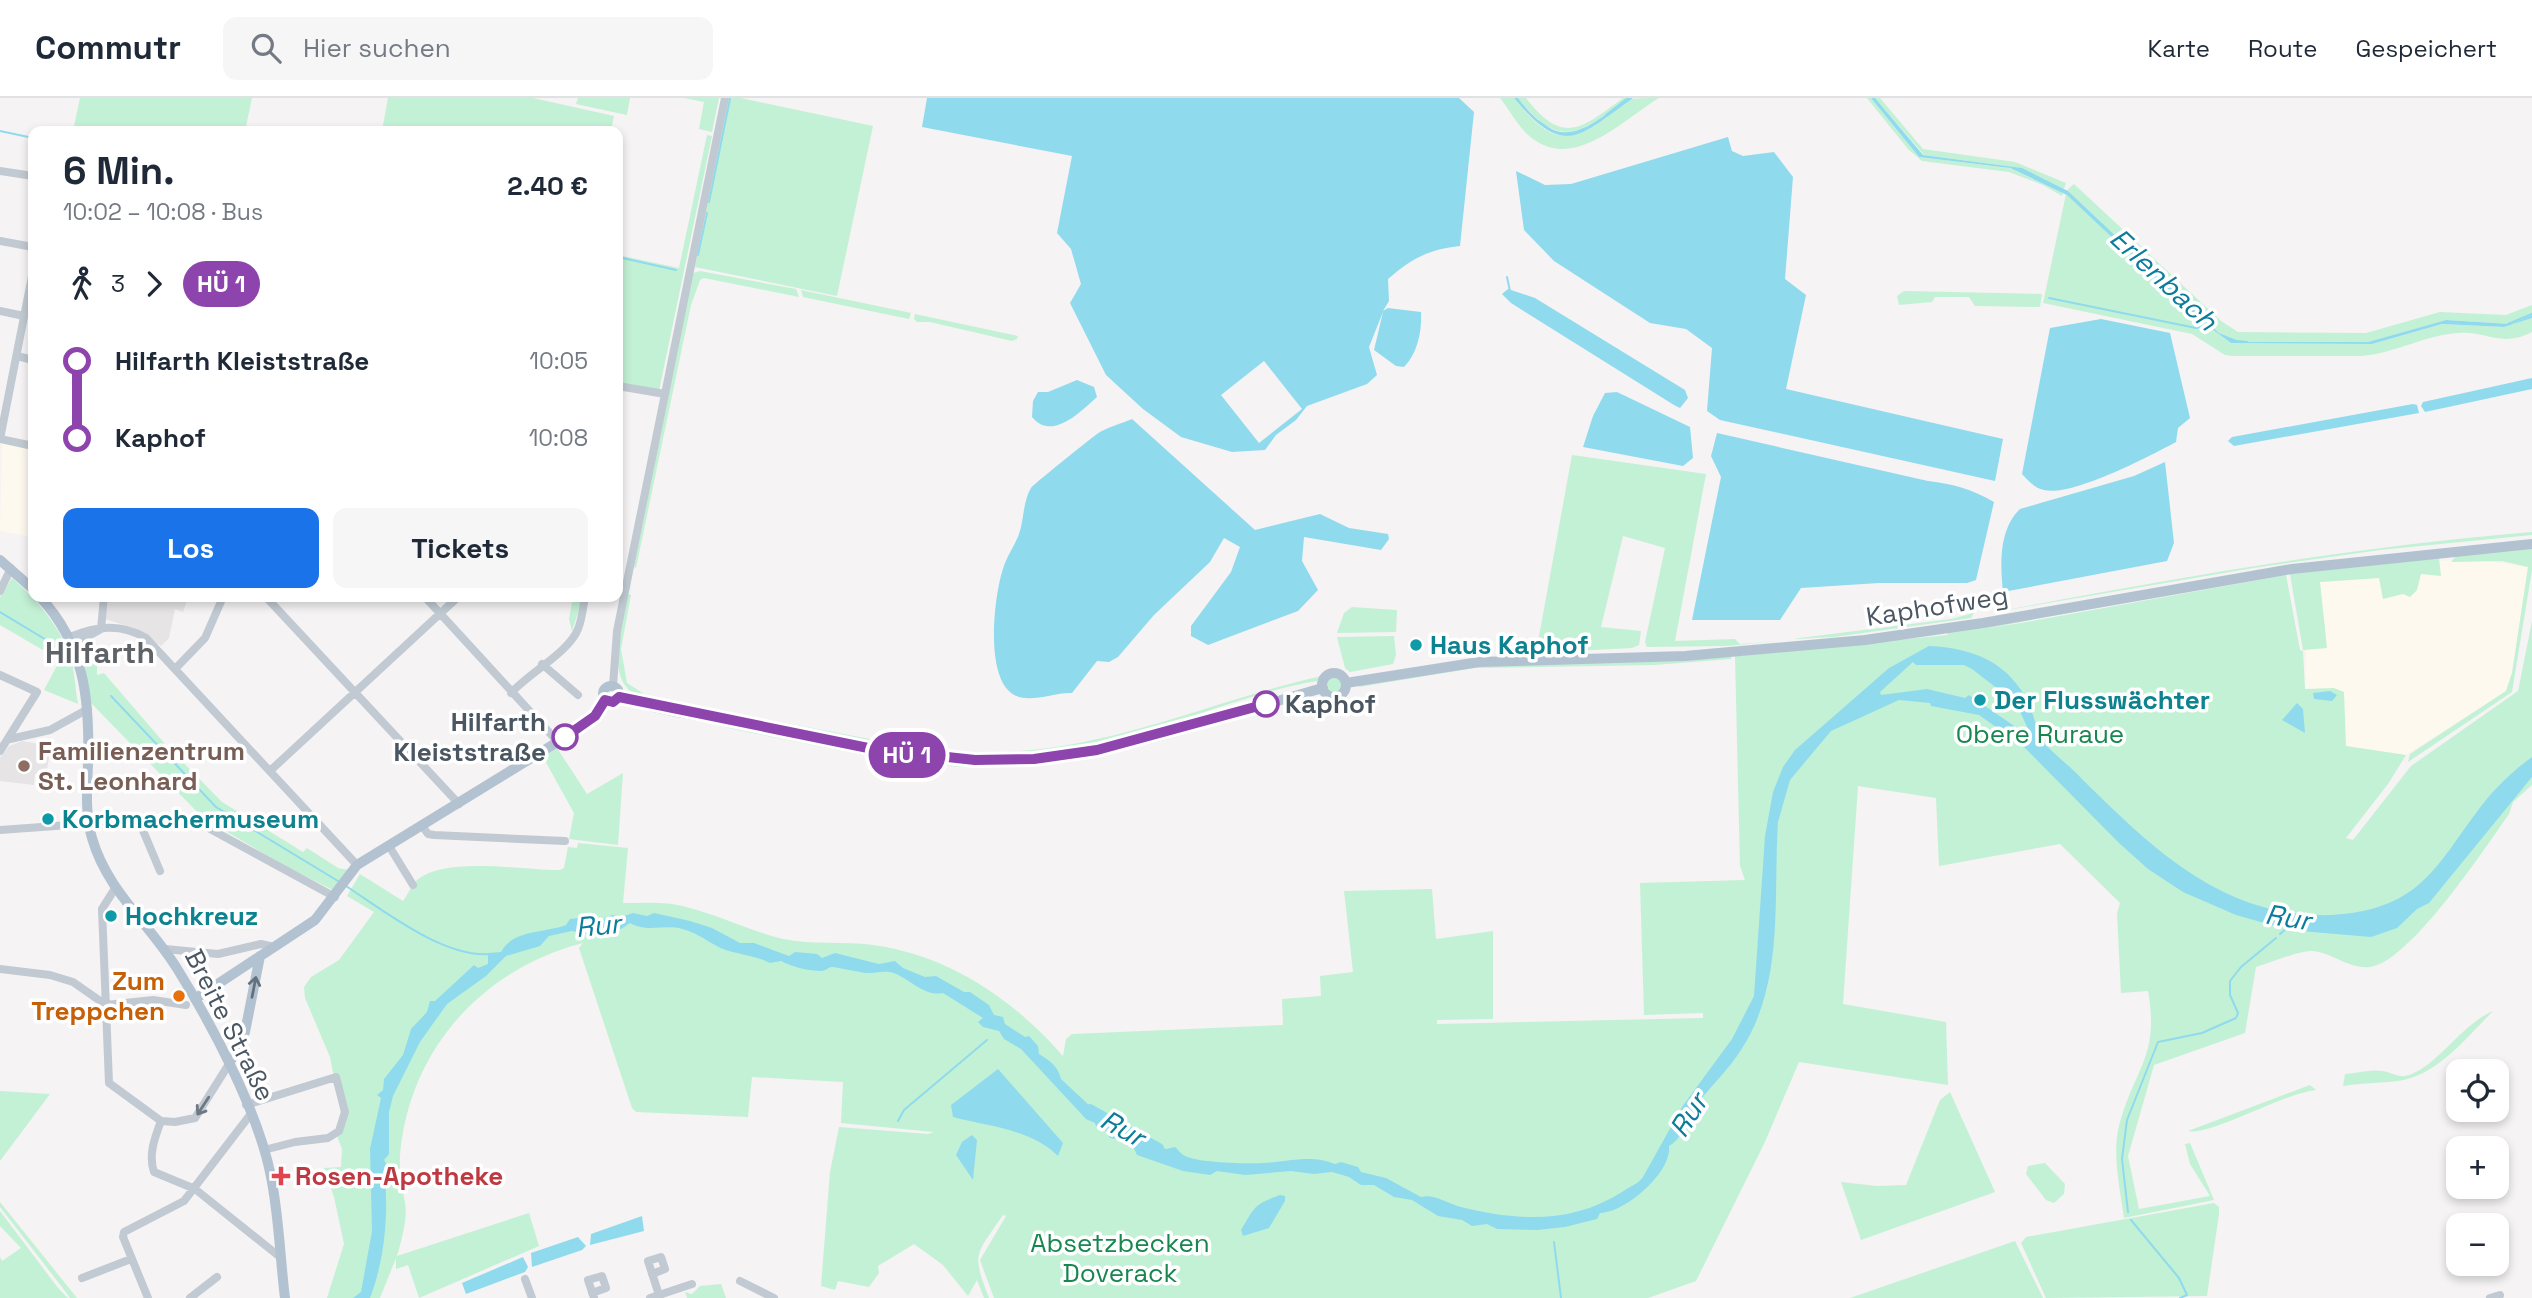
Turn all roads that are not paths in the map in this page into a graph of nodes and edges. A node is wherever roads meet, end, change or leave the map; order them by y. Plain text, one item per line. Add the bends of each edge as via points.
1 (725, 98) edge
2 (0, 171) edge
3 (28, 175) edge
4 (0, 241) edge
5 (28, 246) edge
6 (28, 296) edge
7 (0, 311) edge
8 (24, 316) junction
9 (17, 356) junction
10 (28, 359) edge
11 (623, 387) edge
12 (665, 394) junction
13 (0, 439) edge
14 (28, 445) edge
15 (2532, 544) edge
16 (0, 560) edge
17 (11, 568) junction
18 (28, 584) edge
19 (0, 591) edge
20 (623, 601) edge
21 (44, 602) edge
22 (104, 602) edge
23 (221, 602) edge
24 (271, 602) edge
25 (429, 602) edge
26 (452, 602) edge
27 (584, 602) edge
28 (623, 602) edge
29 (439, 613) junction
30 (101, 629) junction
31 (72, 640) junction
32 (542, 664) junction
33 (176, 668) junction
34 (0, 675) edge
35 (1346, 683) junction
36 (613, 686) junction
37 (1322, 688) junction
38 (354, 692) junction
39 (511, 693) junction
40 (578, 695) dead end
41 (619, 697) junction
42 (605, 700) junction
43 (88, 709) junction
44 (10, 739) junction
45 (558, 742) junction
46 (0, 750) edge
47 (271, 770) junction
48 (459, 804) junction
49 (139, 821) junction
50 (89, 827) junction
51 (423, 827) junction
52 (0, 830) edge
53 (565, 841) dead end
54 (389, 846) junction
55 (354, 870) junction
56 (160, 871) dead end
57 (413, 885) dead end
58 (114, 890) junction
59 (337, 894) junction
60 (274, 947) junction
61 (165, 949) junction
62 (260, 956) junction
63 (0, 969) edge
64 (190, 1002) junction
65 (106, 1005) junction
66 (229, 1064) junction
67 (248, 1110) junction
68 (161, 1121) junction
69 (264, 1150) junction
70 (195, 1189) junction
71 (280, 1257) junction
72 (131, 1259) junction
73 (652, 1274) dead end
74 (217, 1277) dead end
75 (82, 1278) dead end
76 (525, 1279) dead end
77 (740, 1281) dead end
78 (692, 1284) dead end
79 (2500, 1295) dead end
80 (656, 1297) edge
81 (148, 1298) edge
82 (190, 1298) edge
83 (285, 1298) edge
84 (532, 1298) edge
85 (774, 1298) edge
86 (2490, 1298) edge

1 - 12 street
2 - 3 street
4 - 5 street
6 - 8 street
7 - 8 street
8 - 9 street
9 - 10 street
9 - 13 street
11 - 12 street
12 - 20 street
13 - 14 street
15 - 35 main road, Kaphofweg via 2292,569 1865,640 1685,656 1479,662
16 - 17 main road
17 - 18 main road
17 - 19 street
21 - 31 main road, Breite Straße
22 - 30 street
23 - 33 street via 205,638
24 - 38 street
25 - 29 street
26 - 29 street
27 - 32 street via 578,630
28 - 36 street
29 - 38 street
29 - 39 street
30 - 31 street via 93,628
30 - 33 street via 116,627 136,633
31 - 43 main road, Breite Straße via 82,667
32 - 39 street
32 - 40 street
33 - 47 street
34 - 44 street via 37,692
35 - 37 main road, Kaphofweg via 1344,692 1336,697
35 - 37 main road, Kaphofweg via 1340,675 1331,674
36 - 41 main road
36 - 42 main road via 603,692
37 - 41 main road, Kaphofweg via 1115,747 994,760 887,752
38 - 47 street
38 - 48 street
39 - 45 street
41 - 42 main road via 613,702
42 - 45 main road via 595,716
43 - 44 street via 50,730
43 - 50 main road, Breite Straße
44 - 46 street
45 - 48 main road
47 - 55 street
48 - 51 main road
49 - 50 street
49 - 56 street
49 - 59 street via 177,820 209,827
50 - 52 street
50 - 58 main road, Breite Straße
51 - 53 street via 434,835
51 - 54 main road
54 - 55 main road
54 - 57 street
55 - 59 main road
58 - 61 main road, Breite Straße
58 - 65 street via 102,909
59 - 60 main road via 315,920
60 - 61 street via 261,944 218,954
60 - 62 main road
61 - 64 main road, Breite Straße
62 - 64 main road
66 -> 62 main road via 245,1032
63 - 65 street via 63,978
64 - 65 street
64 - 66 main road, Breite Straße
65 - 68 street via 109,1083
66 - 67 main road, Breite Straße
66 -> 68 street via 195,1118
67 - 69 main road, Breite Straße
67 - 69 street via 336,1077 345,1111 339,1131 328,1138
67 - 70 street
68 - 70 street via 151,1163 154,1171
69 - 71 main road, Breite Straße
70 - 71 street
70 - 72 street via 171,1210 124,1232
71 - 83 main road, Breite Straße
72 - 75 street
72 - 81 street
73 - 80 street
74 - 82 street
76 - 84 street
77 - 85 street
78 - 80 street
79 - 86 street

